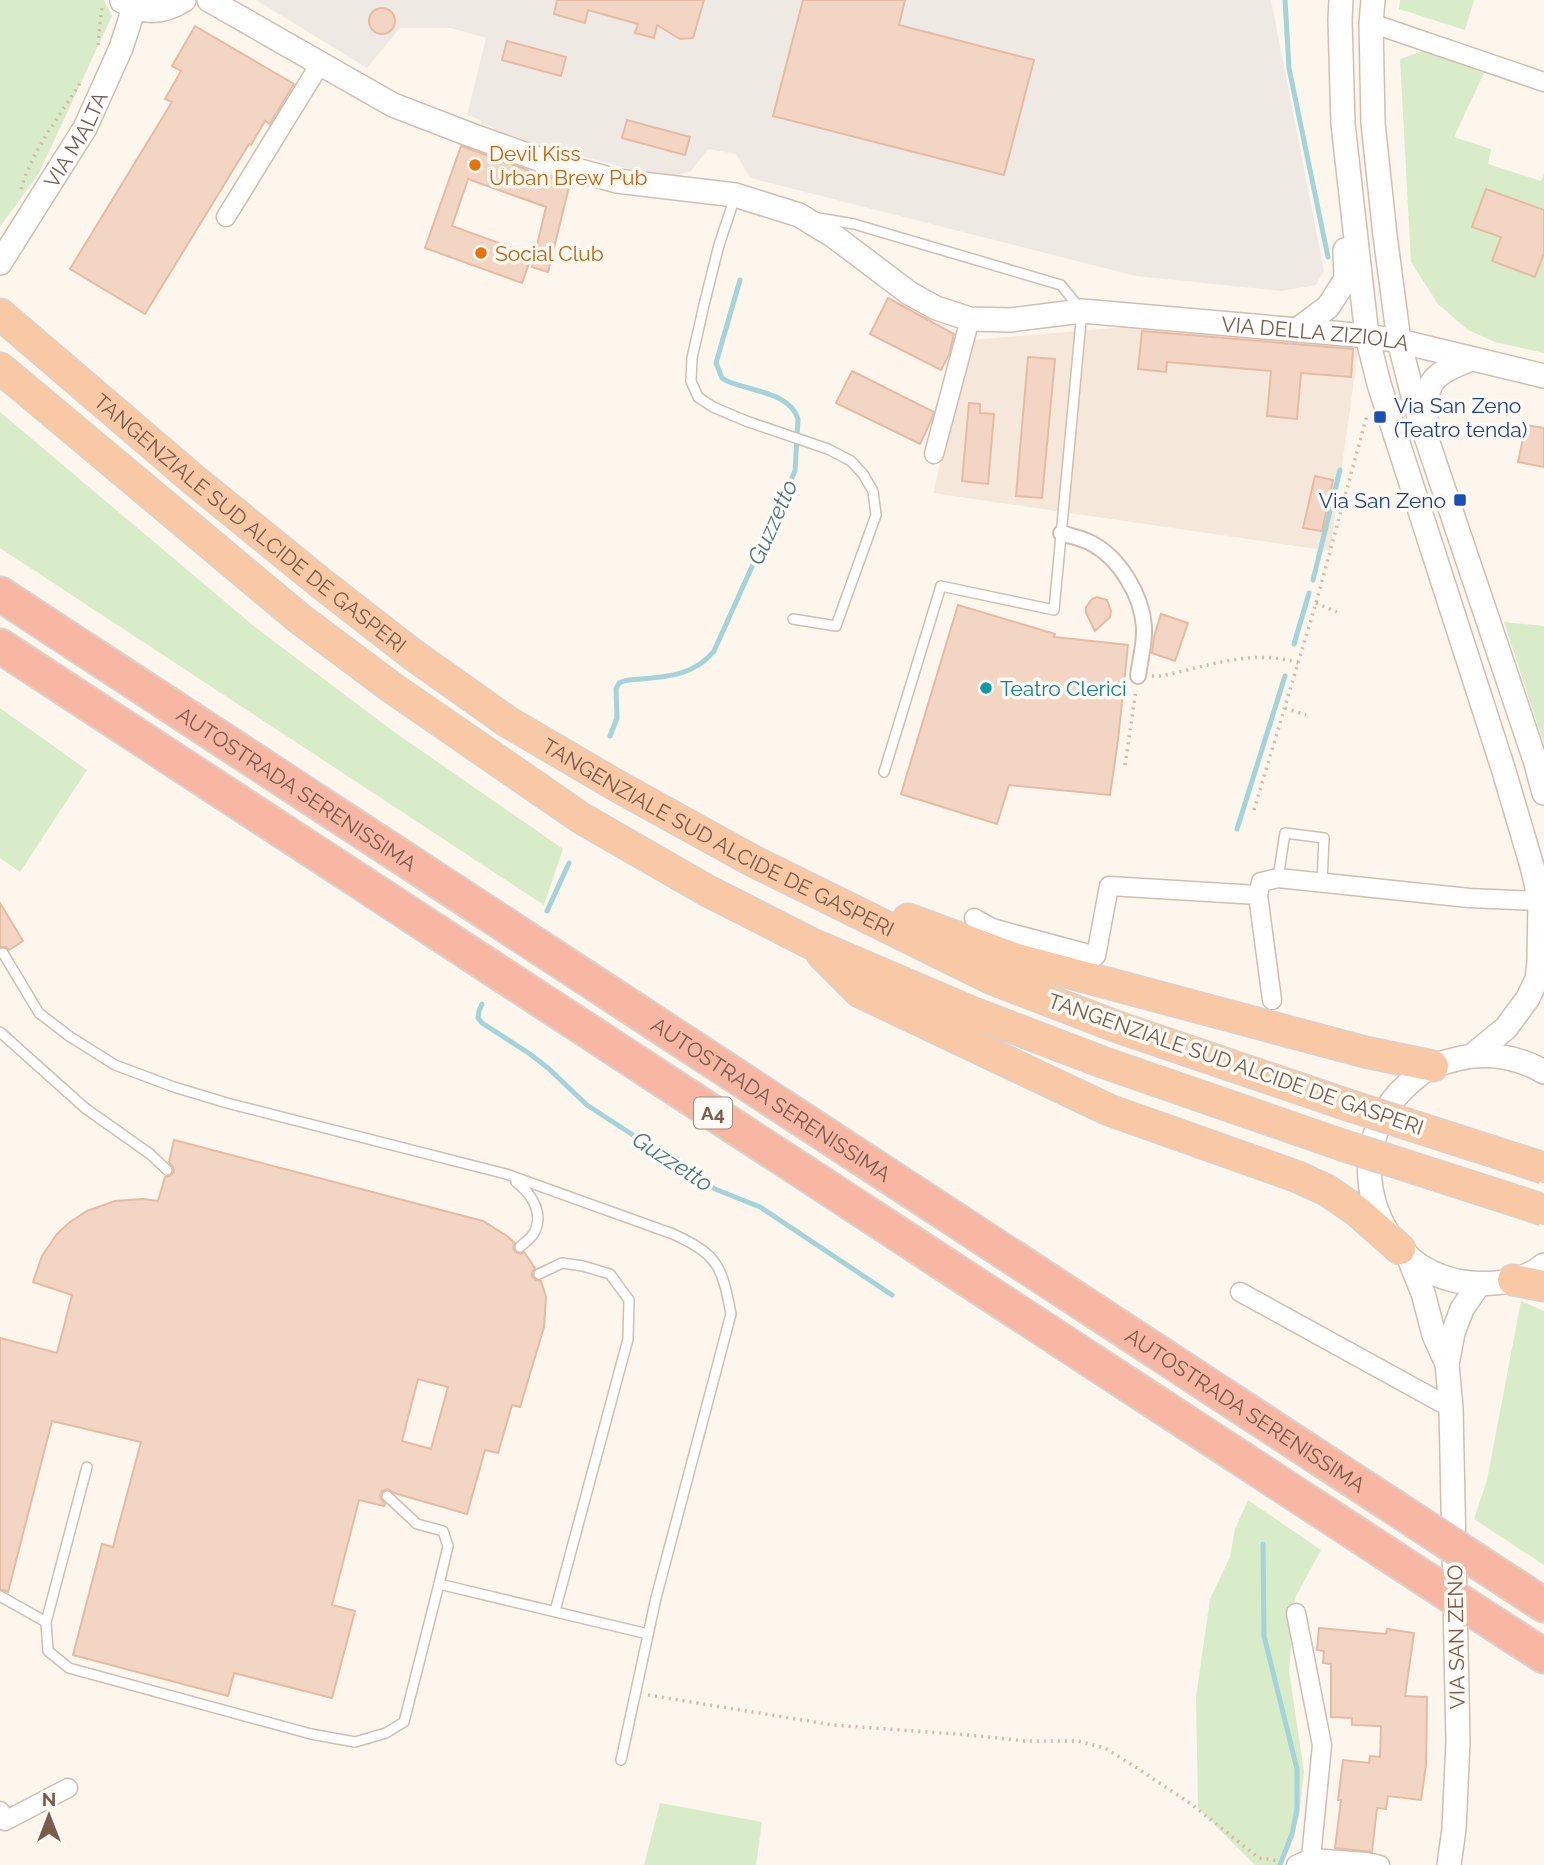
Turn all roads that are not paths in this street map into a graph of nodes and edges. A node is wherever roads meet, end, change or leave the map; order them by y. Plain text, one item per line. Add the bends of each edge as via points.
1 (184, 0) edge
2 (208, 0) edge
3 (1373, 0) edge
4 (127, 4) edge
5 (1340, 10) edge
6 (1371, 23) junction
7 (320, 64) junction
8 (1544, 82) edge
9 (1348, 168) junction
10 (735, 195) junction
11 (799, 215) junction
12 (226, 217) dead end
13 (0, 263) edge
14 (1082, 310) junction
15 (0, 314) edge
16 (970, 319) junction
17 (1297, 330) junction
18 (1367, 336) junction
19 (1399, 341) junction
20 (1471, 359) junction
21 (0, 368) edge
22 (1544, 376) edge
23 (1426, 437) junction
24 (934, 454) dead end
25 (1061, 533) junction
26 (0, 594) edge
27 (793, 619) dead end
28 (0, 646) edge
29 (1138, 676) road end
30 (884, 772) dead end
31 (1544, 793) edge
32 (1278, 878) junction
33 (1322, 883) junction
34 (812, 890) junction
35 (1258, 895) junction
36 (1540, 901) junction
37 (974, 918) dead end
38 (812, 944) junction
39 (4, 953) dead end
40 (1272, 1000) dead end
41 (0, 1032) edge
42 (1473, 1055) junction
43 (1433, 1066) junction
44 (1544, 1072) edge
45 (1544, 1168) edge
46 (167, 1170) dead end
47 (506, 1174) junction
48 (1544, 1210) edge
49 (520, 1247) dead end
50 (1404, 1253) junction
51 (1544, 1265) edge
52 (538, 1274) dead end
53 (1513, 1280) junction
54 (1479, 1284) junction
55 (1544, 1286) edge
56 (1240, 1292) dead end
57 (1447, 1364) junction
58 (1451, 1408) junction
59 (87, 1467) dead end
60 (387, 1496) dead end
61 (439, 1584) junction
62 (0, 1597) edge
63 (1544, 1605) edge
64 (555, 1611) junction
65 (1296, 1612) dead end
66 (46, 1622) junction
67 (648, 1634) junction
68 (1544, 1656) edge
69 (621, 1760) dead end
70 (68, 1788) dead end
71 (0, 1811) edge
72 (1301, 1862) edge
73 (1380, 1865) edge
74 (1449, 1865) edge

1 - 4 street, VIA MALTA via 159,11
2 - 7 street, VIA DELLA ZIZIOLA
3 - 6 street
4 - 13 street, VIA MALTA via 121,48 85,128
5 - 6 street, VIA SAN ZENO
5 - 9 street, VIA SAN ZENO
6 - 8 street
6 - 19 street via 1373,123
7 - 10 street, VIA DELLA ZIZIOLA via 393,105 544,161 617,181
7 - 12 street
9 - 17 street via 1340,198 1346,279 1328,307
9 - 18 street, VIA SAN ZENO
10 - 11 street, VIA DELLA ZIZIOLA
10 - 27 lane via 692,358 691,381 698,397 851,461 873,491 876,515 836,626
11 - 14 lane, VIA DELLA ZIZIOLA via 854,224 1061,285
11 - 16 street, VIA DELLA ZIZIOLA via 909,293
14 - 16 street, VIA DELLA ZIZIOLA via 1010,320
14 - 17 street, VIA DELLA ZIZIOLA
14 - 25 lane
15 - 34 highway, TANGENZIALE SUD ALCIDE DE GASPERI via 194,480 412,654 497,714 619,787
16 - 24 street
17 - 18 street, VIA DELLA ZIZIOLA
18 - 19 street, VIA DELLA ZIZIOLA
18 - 36 street, VIA SAN ZENO via 1503,768
19 - 20 street, VIA DELLA ZIZIOLA
19 - 23 street
20 - 22 street, VIA DELLA ZIZIOLA
20 - 23 street via 1445,370 1431,383
21 - 38 highway, TANGENZIALE SUD ALCIDE DE GASPERI via 300,619 412,702 581,818
23 - 31 street
25 - 29 street via 1092,543 1115,561 1129,582 1140,604 1144,629
25 - 30 lane via 1054,610 941,586
26 - 63 highway, AUTOSTRADA SERENISSIMA / A4, bridge
28 - 68 highway, AUTOSTRADA SERENISSIMA / A4, bridge
32 - 33 street
32 - 33 lane via 1285,833 1324,838
32 - 35 street via 1261,881
33 - 36 street
34 - 43 highway via 850,898 1017,959
34 - 45 highway, TANGENZIALE SUD ALCIDE DE GASPERI, bridge via 990,978 1115,1026
35 - 37 street via 1109,886 1096,956 992,928
35 - 40 street
36 - 42 street, VIA SAN ZENO via 1537,979 1506,1028
38 - 48 highway, TANGENZIALE SUD ALCIDE DE GASPERI, bridge via 1102,1062
38 - 50 highway via 860,992 1109,1110 1328,1191
39 - 47 lane via 39,1013 115,1065 227,1103
41 - 46 lane via 85,1108
42 - 43 street, VIA SAN ZENO
42 - 44 street, VIA SAN ZENO via 1511,1058
43 - 50 street, VIA SAN ZENO via 1412,1079 1386,1108 1370,1150 1368,1171 1374,1204 1385,1229
47 - 49 lane via 528,1190 536,1206 535,1233
47 - 67 lane via 697,1245 724,1278 731,1314
50 - 54 street, VIA SAN ZENO via 1451,1280
50 - 57 street, VIA SAN ZENO
51 - 53 street, VIA SAN ZENO
52 - 64 lane via 562,1263 583,1266 610,1275 629,1300 628,1339
53 - 54 street, VIA SAN ZENO
53 - 55 highway
54 - 57 street, VIA SAN ZENO via 1462,1309
56 - 58 street
57 - 58 street, VIA SAN ZENO
58 - 74 street, VIA SAN ZENO via 1458,1741
59 - 66 lane
60 - 61 lane via 417,1524 443,1531 448,1546
61 - 64 lane
61 - 66 lane via 404,1722 355,1742 69,1668 48,1651
62 - 66 lane
64 - 67 lane
65 - 72 street via 1322,1745
67 - 69 lane
70 - 71 street via 5,1821
72 - 73 street

